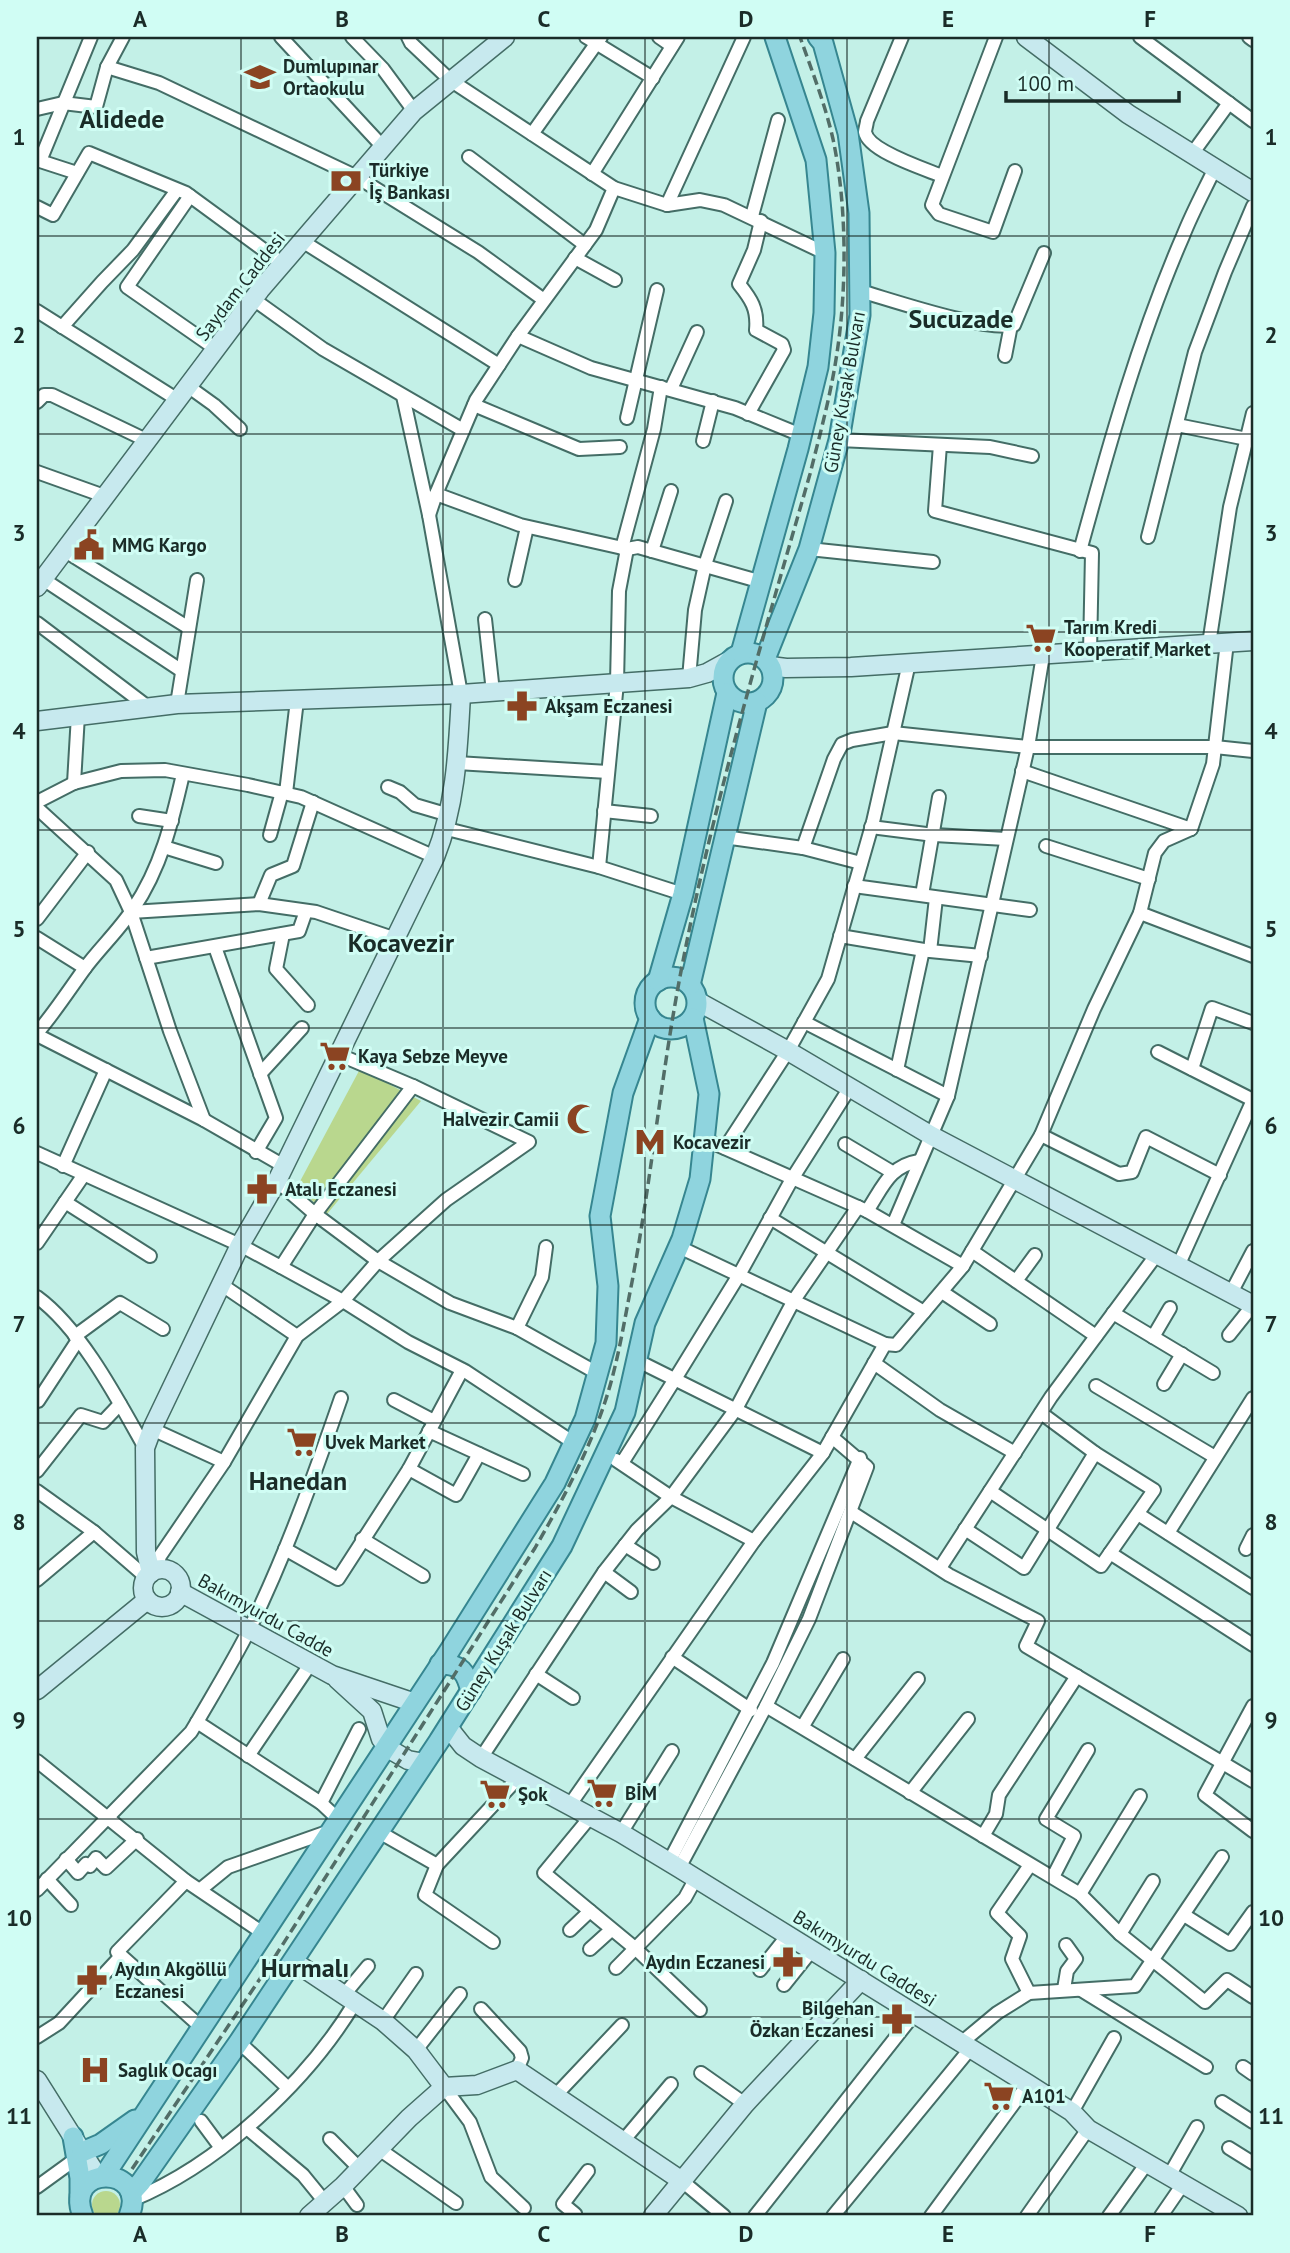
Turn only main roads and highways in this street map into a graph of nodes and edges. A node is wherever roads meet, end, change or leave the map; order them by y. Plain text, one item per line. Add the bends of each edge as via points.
1 (505, 37) edge
2 (775, 37) edge
3 (1026, 37) edge
4 (822, 39) edge
5 (1253, 192) edge
6 (40, 583) edge
7 (1253, 641) edge
8 (734, 658) junction
9 (774, 669) junction
10 (707, 673) junction
11 (725, 689) junction
12 (461, 694) junction
13 (757, 702) junction
14 (37, 721) edge
15 (658, 981) junction
16 (693, 1002) junction
17 (650, 1018) junction
18 (1253, 1305) edge
19 (151, 1573) junction
20 (180, 1592) junction
21 (147, 1600) junction
22 (440, 1664) junction
23 (332, 1675) junction
24 (37, 1690) edge
25 (471, 1691) junction
26 (415, 1703) junction
27 (444, 1734) junction
28 (387, 1745) junction
29 (424, 1763) junction
30 (293, 1961) junction
31 (862, 1980) junction
32 (37, 2080) edge
33 (444, 2087) junction
34 (146, 2110) junction
35 (77, 2149) junction
36 (101, 2177) junction
37 (682, 2181) junction
38 (131, 2203) edge
39 (79, 2209) edge
40 (309, 2216) edge
41 (653, 2216) edge
42 (1238, 2216) edge

1 - 6 main road, Saydam Caddesi via 414,111 282,264
2 - 8 main road, Güney Kuşak Bulvarı via 816,160 825,253 824,313 818,367 801,435 762,582
3 - 5 main road via 1128,114
4 - 9 main road, Güney Kuşak Bulvarı via 848,133 859,213 860,315 839,440
7 - 9 main road
8 - 9 main road via 758,654
8 - 10 main road
8 - 11 main road via 722,678
9 - 13 main road via 764,697
10 - 11 main road
10 - 12 main road
11 - 13 main road via 741,702
11 - 15 main road via 683,894
12 - 14 main road via 177,704
12 - 19 main road via 448,822 435,857 281,1173 240,1245 145,1448 146,1552
13 - 16 main road, Güney Kuşak Bulvarı via 724,837
15 - 16 main road via 675,977
15 - 17 main road via 645,1002
16 - 17 main road via 687,1024 663,1028
16 - 18 main road via 788,1051 932,1136
16 - 25 main road, Güney Kuşak Bulvarı via 709,1094 700,1180 679,1247 645,1323 614,1458
17 - 22 main road, Güney Kuşak Bulvarı via 623,1093 600,1216 608,1286 606,1343 585,1419 555,1483
19 - 20 main road via 174,1574
19 - 21 main road via 143,1588
20 - 21 main road via 168,1606
20 - 23 main road, Bakımyurdu Cadde
21 - 24 main road
22 - 25 main road via 453,1664 462,1671
22 - 26 main road, Güney Kuşak Bulvarı
23 - 26 main road
23 - 28 main road via 372,1711
25 - 27 main road, Güney Kuşak Bulvarı
26 - 28 main road, Güney Kuşak Bulvarı
27 - 29 main road, Güney Kuşak Bulvarı
27 - 31 main road, Bakımyurdu Caddesi via 621,1833
28 - 29 main road via 408,1760
28 - 34 main road, Güney Kuşak Bulvarı
29 - 30 main road, Güney Kuşak Bulvarı
30 - 33 main road via 383,2021 415,2050
30 - 38 main road, Güney Kuşak Bulvarı
31 - 37 main road via 746,2104
31 - 42 main road, Bakımyurdu Caddesi via 1072,2112 1088,2129
32 - 35 main road
33 - 37 main road via 477,2085 517,2070
33 - 40 main road
34 - 35 main road via 101,2144
34 - 36 main road, Güney Kuşak Bulvarı
35 - 36 main road
35 - 39 main road
36 - 38 main road via 120,2180
36 - 39 main road, Güney Kuşak Bulvarı via 84,2187
37 - 41 main road

